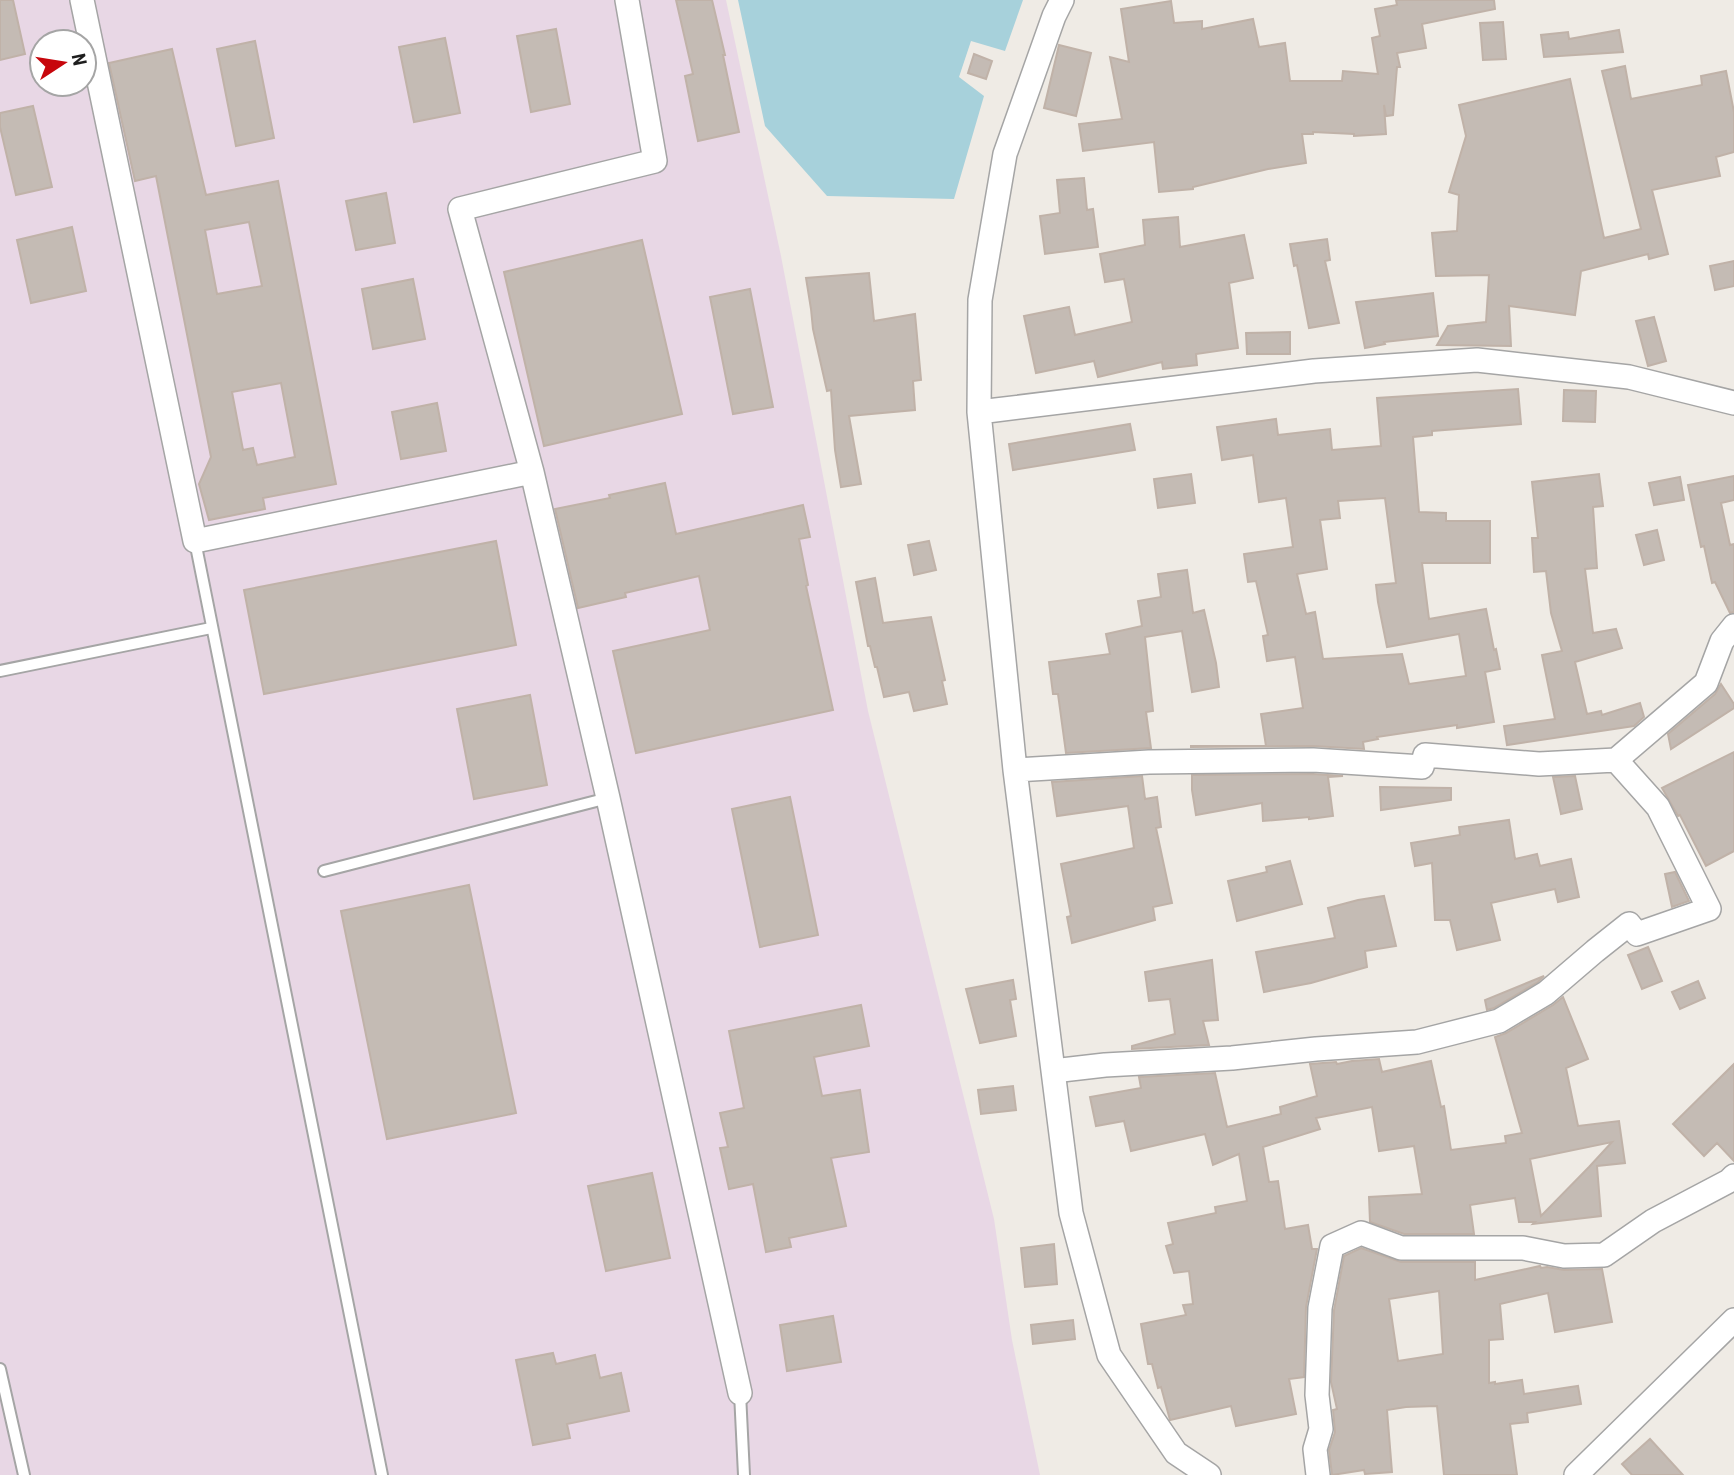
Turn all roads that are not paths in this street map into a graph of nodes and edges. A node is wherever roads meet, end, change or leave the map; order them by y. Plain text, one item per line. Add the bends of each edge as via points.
1 (82, 0) edge
2 (627, 0) edge
3 (1062, 0) edge
4 (1734, 403) edge
5 (979, 412) junction
6 (532, 472) junction
7 (195, 541) junction
8 (1734, 626) edge
9 (211, 628) junction
10 (0, 671) edge
11 (1616, 760) junction
12 (1015, 770) junction
13 (608, 798) junction
14 (324, 871) dead end
15 (1053, 1071) junction
16 (1734, 1176) edge
17 (1734, 1320) edge
18 (0, 1368) edge
19 (740, 1394) joint
20 (24, 1475) edge
21 (382, 1475) edge
22 (744, 1475) edge
23 (1209, 1475) edge
24 (1318, 1475) edge
25 (1576, 1475) edge

1 - 7 street
2 - 6 street via 655,162 460,209
3 - 5 street via 1005,154 980,300
4 - 5 street via 1629,377 1476,360 1314,371
5 - 12 street
6 - 7 street
6 - 13 street
7 - 9 lane
8 - 11 street via 1722,641 1706,683
9 - 10 lane
9 - 21 lane
11 - 12 street via 1539,764 1425,755 1422,767 1313,760 1149,762
11 - 15 street via 1658,807 1709,909 1637,934 1629,924 1546,993 1499,1021 1417,1042
12 - 15 street
13 - 14 lane
13 - 19 street
15 - 23 street via 1071,1213 1109,1355 1176,1453
16 - 24 street via 1604,1255 1564,1256 1523,1248 1401,1248 1361,1233 1332,1246 1320,1308
17 - 25 street
18 - 20 lane
19 - 22 lane

